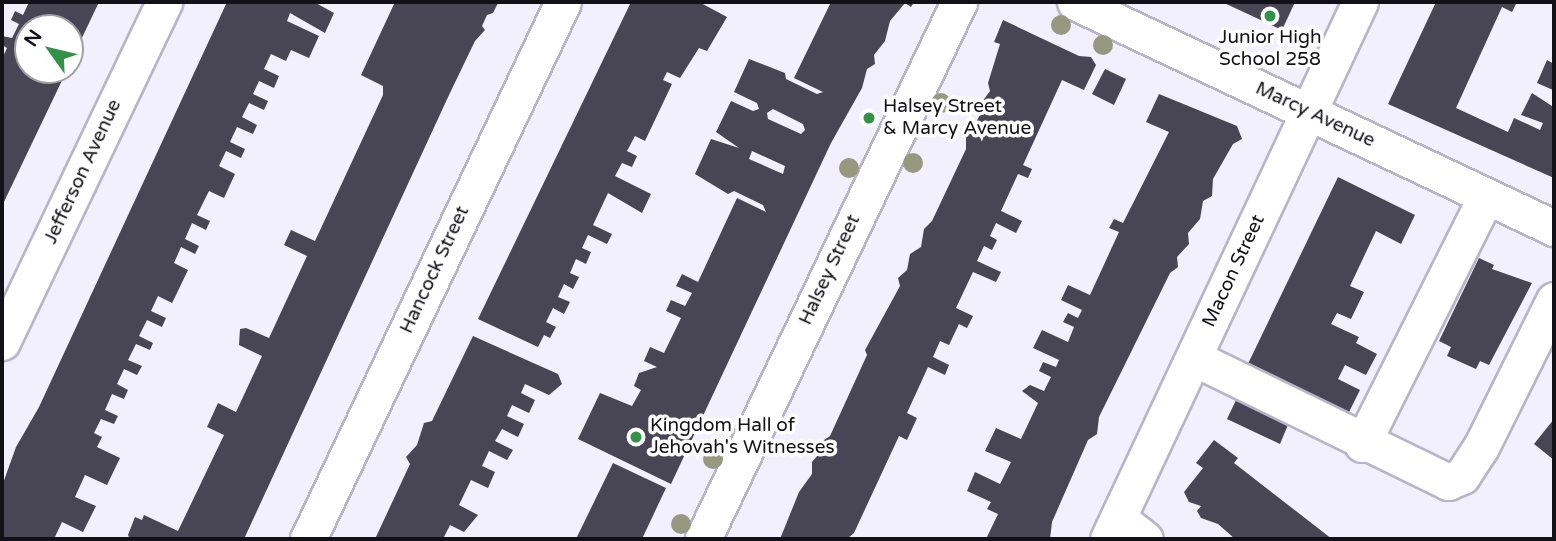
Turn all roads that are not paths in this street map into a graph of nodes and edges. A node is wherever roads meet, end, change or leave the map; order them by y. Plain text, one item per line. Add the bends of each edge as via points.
1 (164, 2) edge
2 (563, 2) edge
3 (959, 2) edge
4 (1075, 2) edge
5 (1360, 2) edge
6 (1308, 112) junction
7 (1486, 195) junction
8 (1554, 228) edge
9 (1554, 300) edge
10 (2, 342) edge
11 (1194, 358) junction
12 (1362, 444) junction
13 (1113, 528) edge
14 (308, 539) edge
15 (703, 539) edge
16 (1145, 539) edge

1 - 10 street, Jefferson Avenue
2 - 14 street, Hancock Street
3 - 15 street, Halsey Street
4 - 6 street, Marcy Avenue
5 - 6 street, Macon Street
6 - 7 street, Marcy Avenue
6 - 11 street, Macon Street
7 - 8 street, Marcy Avenue
7 - 12 street
9 - 12 street via 1462,476 1448,482
11 - 12 street
11 - 13 street, Macon Street
13 - 16 street

